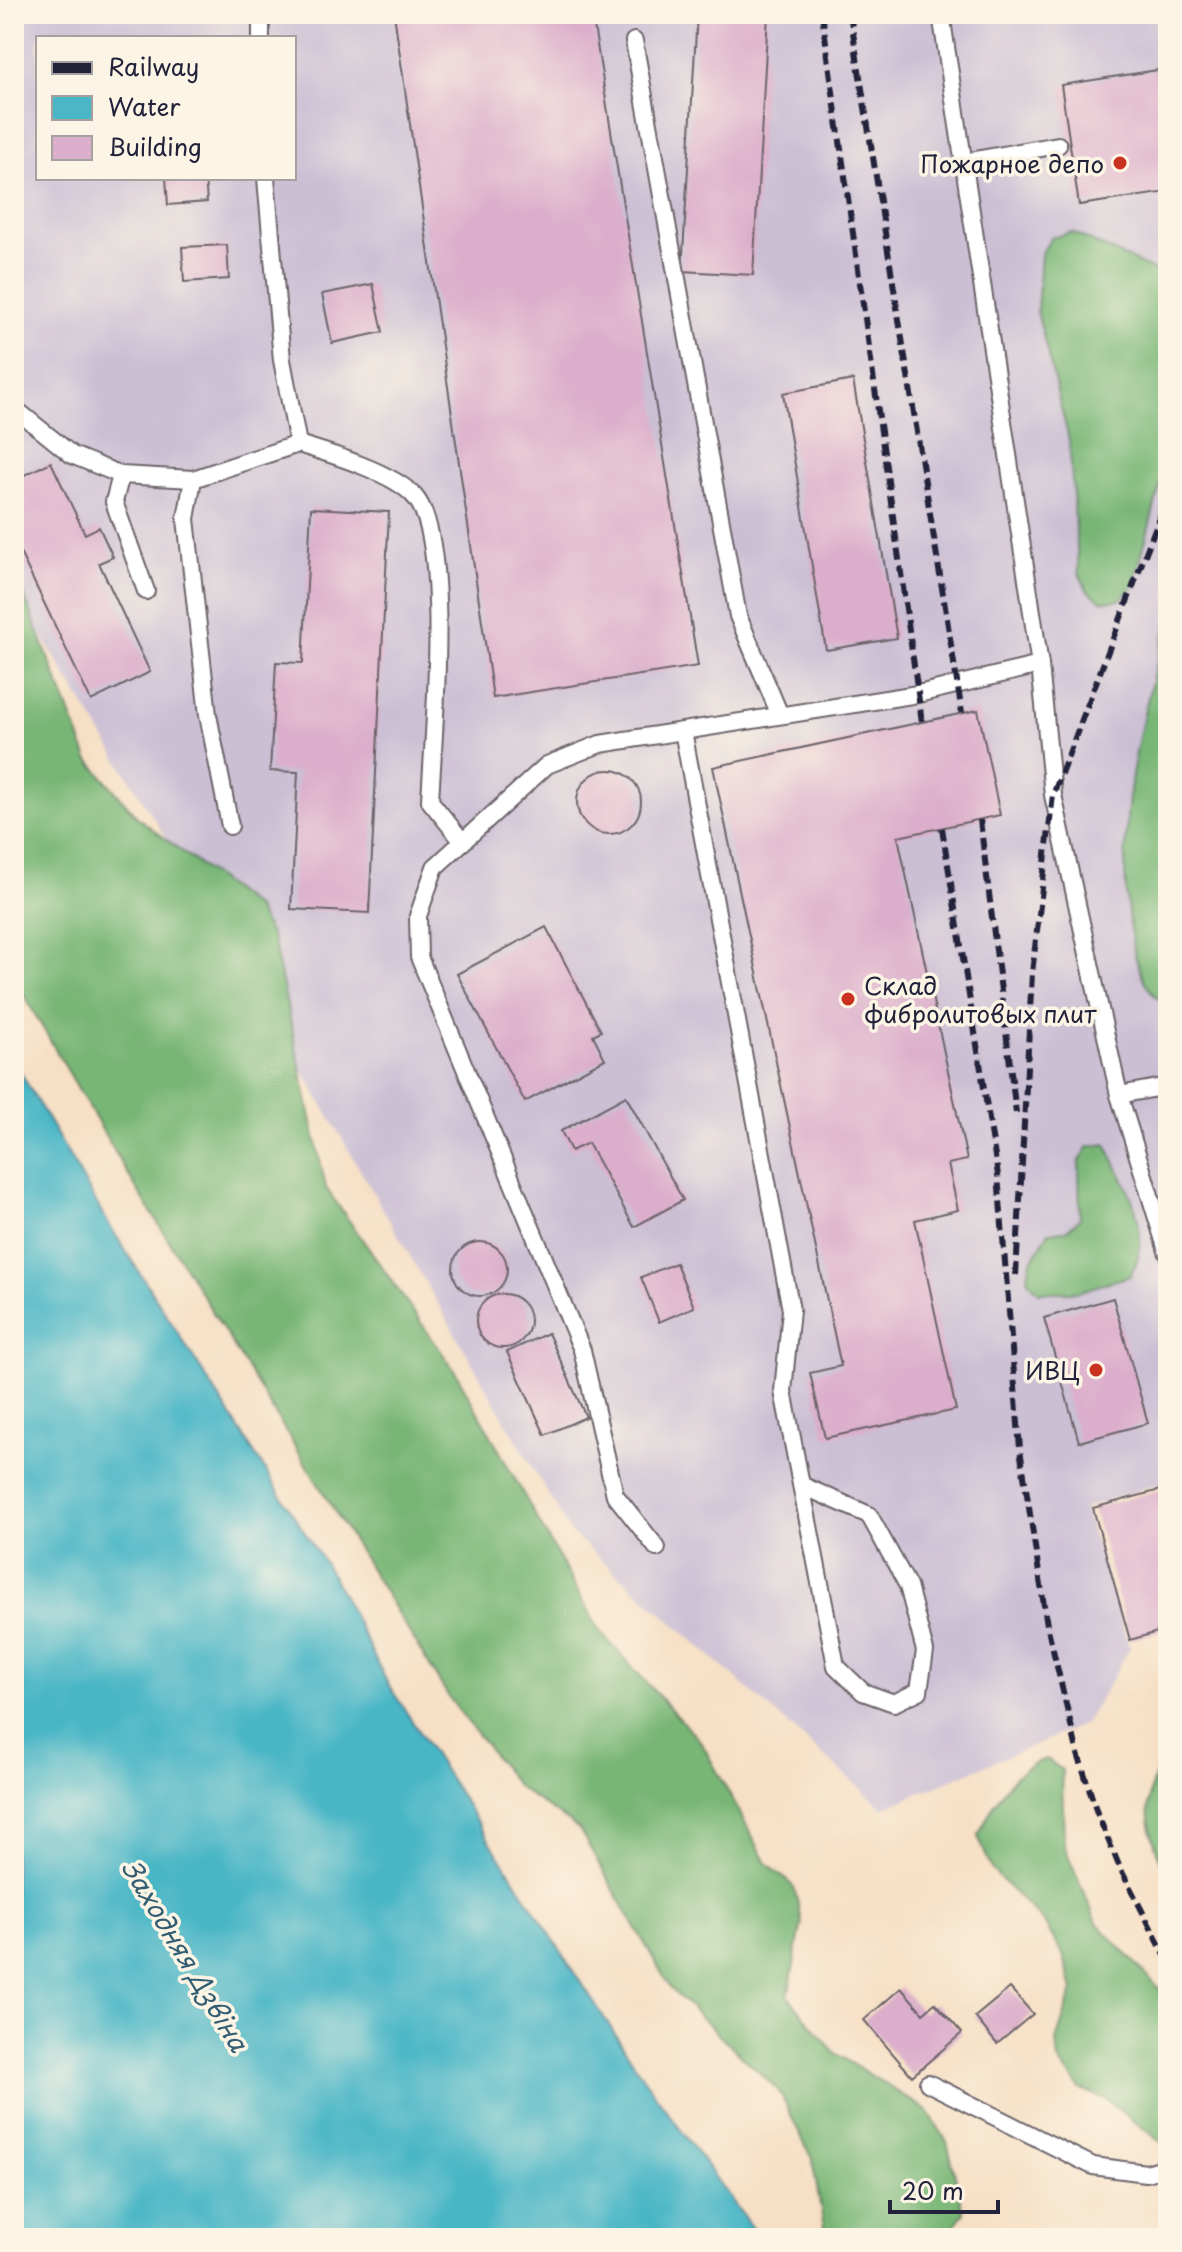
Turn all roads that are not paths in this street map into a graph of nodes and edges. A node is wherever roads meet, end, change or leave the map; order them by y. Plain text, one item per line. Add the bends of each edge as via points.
1 (261, 14) edge
2 (941, 14) edge
3 (261, 36) edge
4 (634, 41) dead end
5 (1058, 145) dead end
6 (964, 162) junction
7 (266, 180) edge
8 (14, 408) edge
9 (298, 444) junction
10 (121, 475) junction
11 (193, 479) junction
12 (146, 591) dead end
13 (1040, 665) junction
14 (780, 715) junction
15 (683, 731) junction
16 (230, 826) dead end
17 (463, 842) junction
18 (1168, 1086) edge
19 (1119, 1095) junction
20 (1168, 1254) edge
21 (801, 1485) junction
22 (657, 1548) dead end
23 (928, 2083) dead end
24 (1168, 2167) edge

1 - 3 lane
2 - 6 lane
4 - 14 lane via 738,616
5 - 6 lane
6 - 13 lane
7 - 9 lane via 282,360
8 - 10 lane via 72,455
9 - 11 lane
9 - 17 lane via 363,465 415,497 434,544 438,593 430,801
10 - 11 lane
10 - 12 lane via 114,502
11 - 16 lane via 186,519 208,715
13 - 14 lane via 918,694
13 - 19 lane via 1053,795
14 - 15 lane
15 - 17 lane via 600,744 547,765
15 - 21 lane via 791,1310 783,1391
17 - 22 lane via 435,867 418,916 419,957 582,1350 615,1495
18 - 19 lane
19 - 20 lane
21 - 21 lane via 836,1666 863,1692 894,1703 919,1691 925,1651 908,1586 869,1515
23 - 24 lane via 1093,2166 1146,2173

